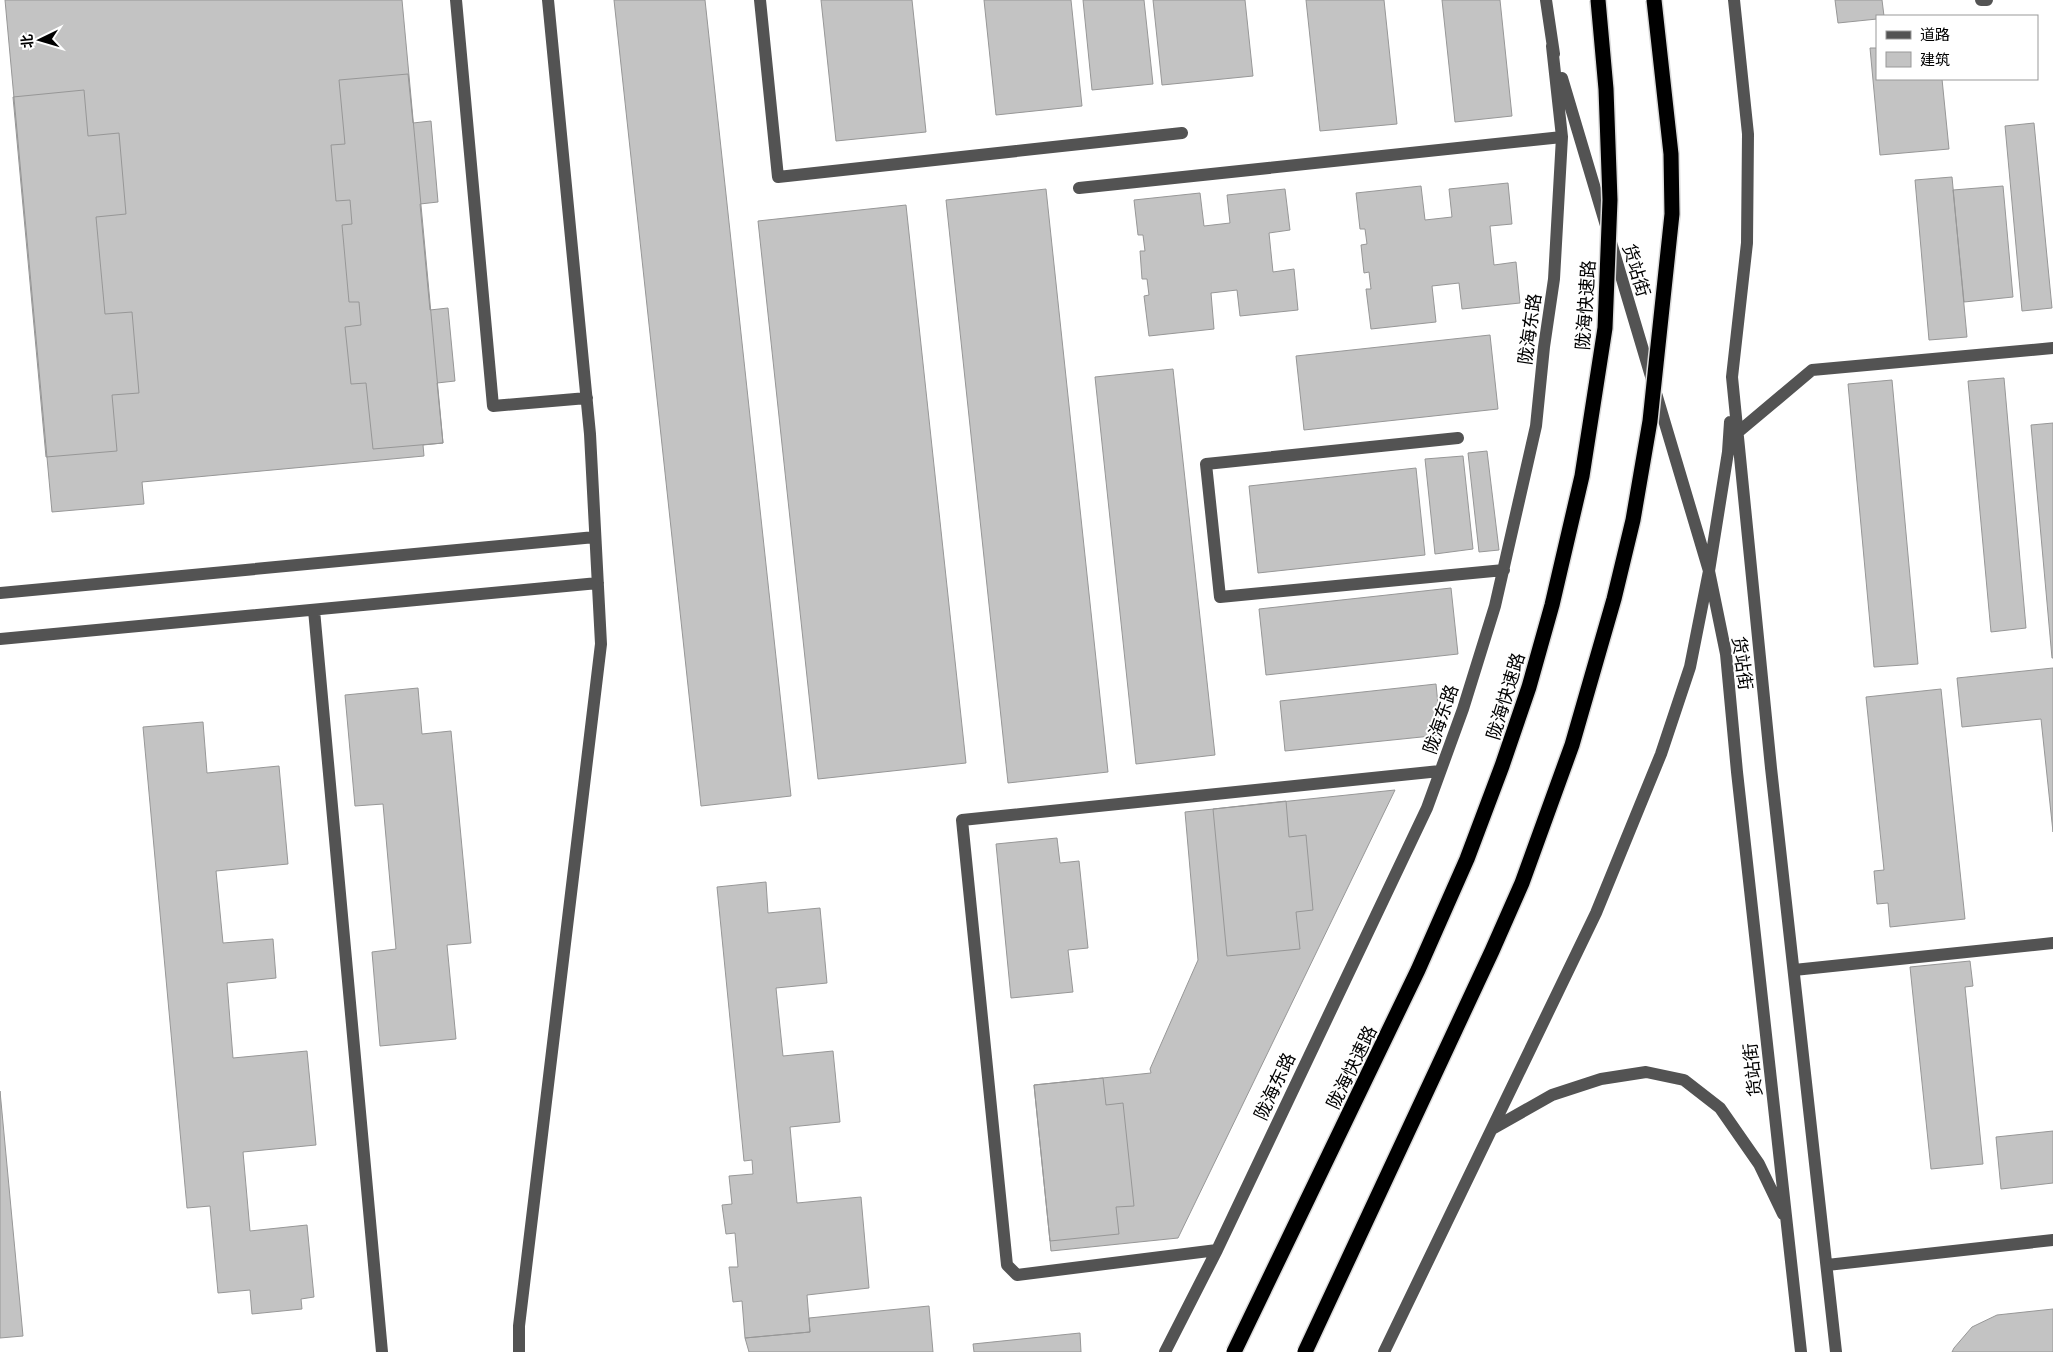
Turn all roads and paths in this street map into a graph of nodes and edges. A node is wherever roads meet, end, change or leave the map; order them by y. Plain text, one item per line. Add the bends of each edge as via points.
1 (456, 0) edge
2 (548, 0) edge
3 (760, 0) edge
4 (1546, 0) edge
5 (1598, 0) edge
6 (1654, 0) edge
7 (1734, 0) edge
8 (1981, 0) edge
9 (1987, 0) edge
10 (1552, 46) junction
11 (1182, 133) dead end
12 (1562, 137) junction
13 (1079, 188) dead end
14 (2053, 348) edge
15 (1732, 377) junction
16 (586, 398) junction
17 (1737, 433) junction
18 (1458, 438) dead end
19 (595, 537) junction
20 (1504, 570) junction
21 (1709, 571) junction
22 (598, 583) junction
23 (0, 593) edge
24 (314, 610) junction
25 (0, 639) edge
26 (1440, 771) junction
27 (2053, 943) edge
28 (1794, 970) junction
29 (1492, 1129) junction
30 (1787, 1222) junction
31 (2053, 1240) edge
32 (1217, 1250) junction
33 (1826, 1265) junction
34 (382, 1352) edge
35 (519, 1352) edge
36 (1165, 1352) edge
37 (1234, 1352) edge
38 (1305, 1352) edge
39 (1384, 1352) edge
40 (1802, 1352) edge
41 (1836, 1352) edge

1 - 16 street via 493,406
2 - 16 street
3 - 11 street via 778,177
4 - 10 street, 货站街
5 - 37 highway, 陇海快速路, bridge via 1606,89 1610,200 1605,328 1582,476 1552,605 1529,687 1467,859 1418,970
6 - 38 highway, bridge via 1671,154 1672,214 1650,421 1633,520 1614,600 1572,745 1522,882
7 - 15 street, 货站街 via 1748,134 1746,243
8 - 9 street
10 - 12 street, 陇海东路
10 - 21 street, 货站街
12 - 13 street
12 - 20 street, 陇海东路 via 1554,280 1536,426
14 - 17 street via 1812,370
15 - 17 street, 货站街
15 - 21 street via 1728,452
16 - 19 street
17 - 28 street, 货站街
18 - 20 street via 1206,464 1220,597
19 - 22 street
19 - 23 street
20 - 26 street, 陇海东路 via 1463,709
21 - 29 street via 1690,667 1662,754 1596,913
21 - 30 street, 货站街 via 1726,654
22 - 24 street
22 - 35 street via 601,644 520,1316
24 - 25 street
24 - 34 street
26 - 32 street, 陇海东路 via 1426,808
26 - 32 street via 962,820 1007,1264 1018,1275
27 - 28 street
28 - 33 street, 货站街
29 - 30 street via 1552,1095 1601,1079 1646,1072 1684,1080 1720,1108 1759,1164
29 - 39 street
30 - 40 street, 货站街
31 - 33 street
32 - 36 street, 陇海东路
33 - 41 street, 货站街

